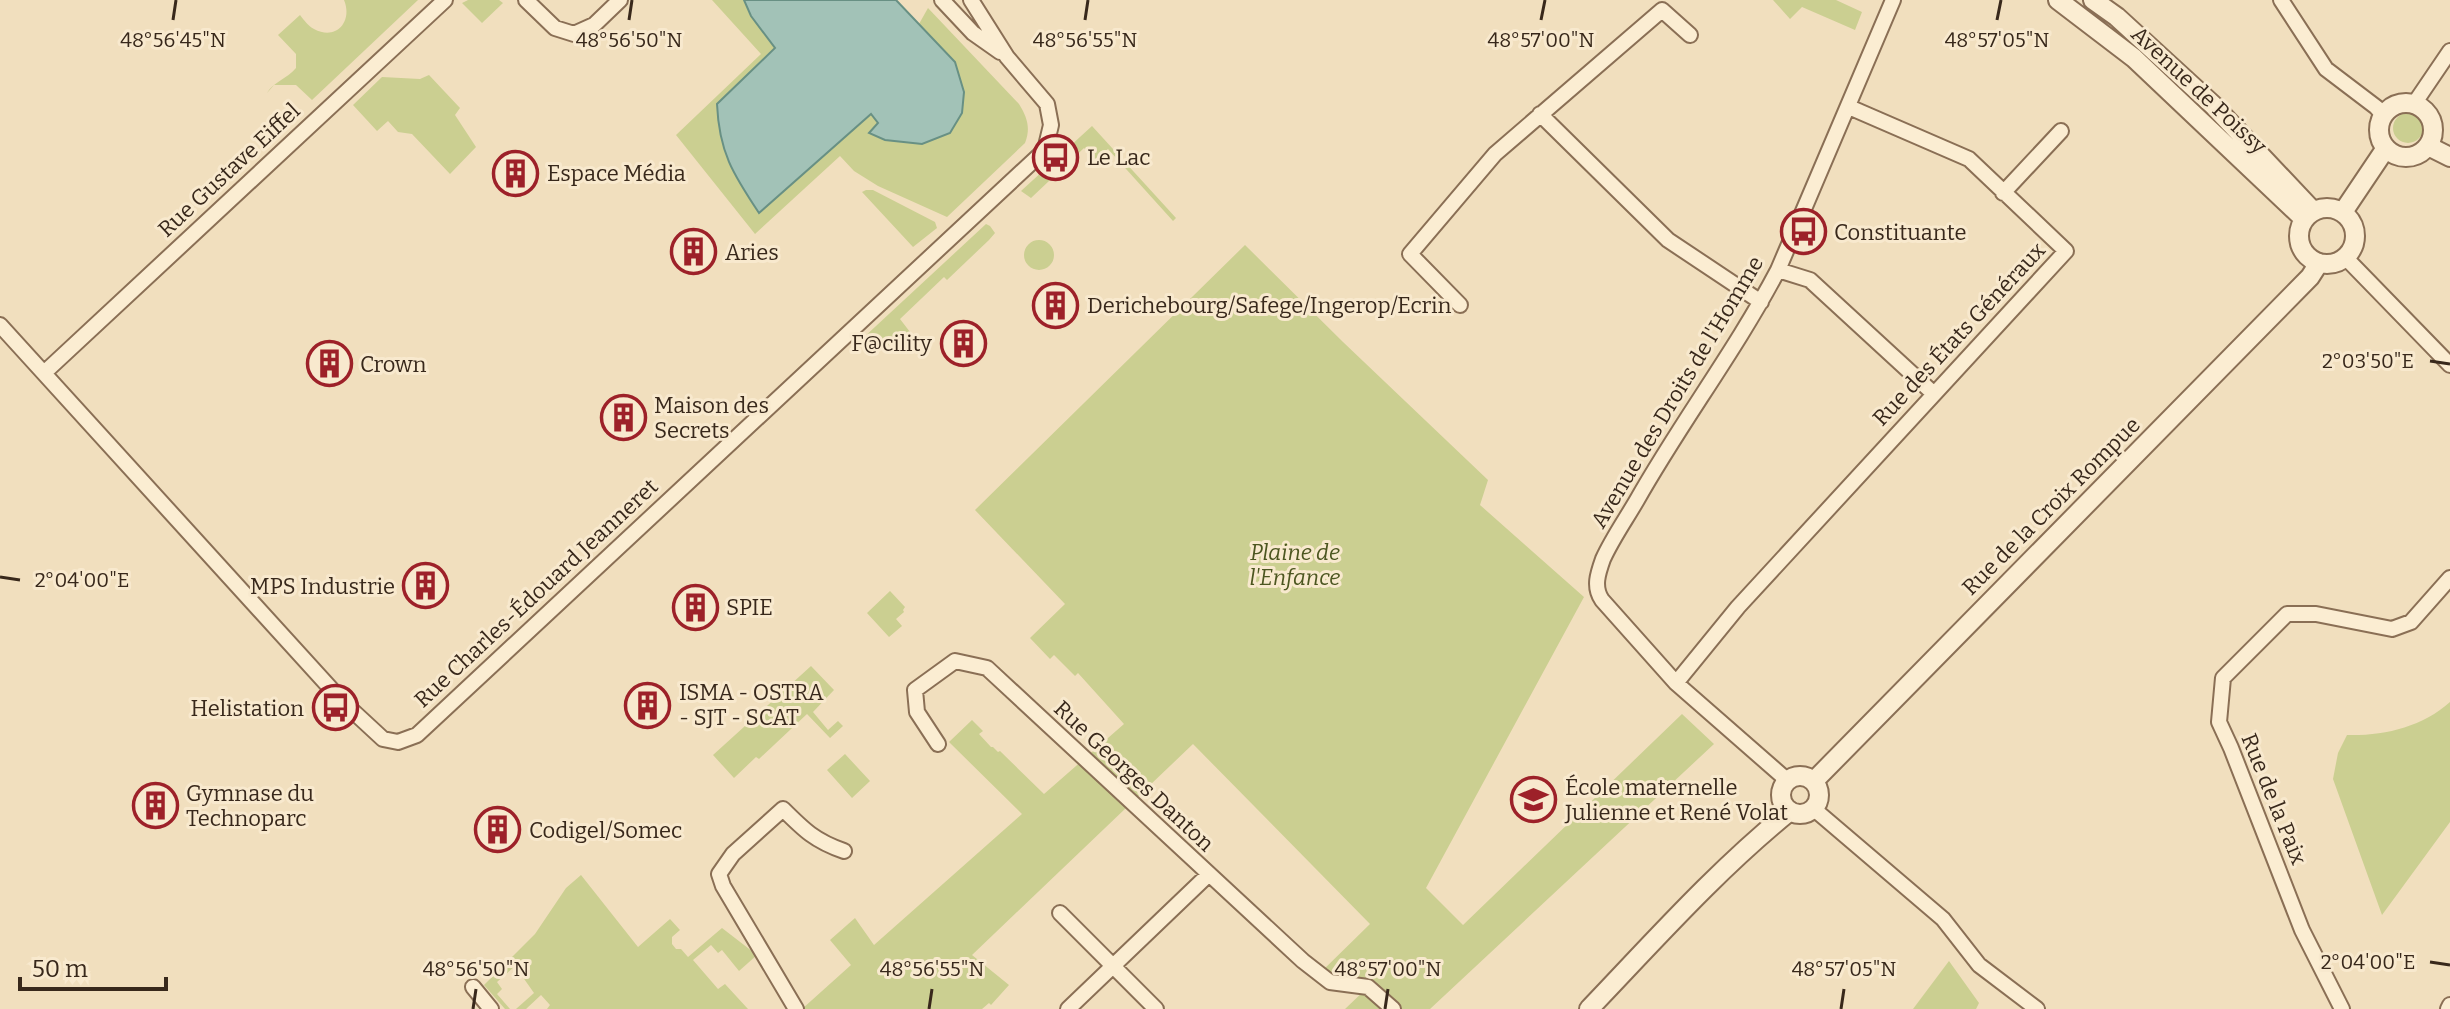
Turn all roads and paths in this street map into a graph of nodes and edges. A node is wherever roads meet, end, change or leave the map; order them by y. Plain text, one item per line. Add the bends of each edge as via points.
1 (445, 0) edge
2 (526, 0) edge
3 (620, 0) edge
4 (942, 0) edge
5 (971, 0) edge
6 (1893, 0) edge
7 (2058, 0) edge
8 (2093, 0) edge
9 (2281, 0) edge
10 (1690, 35) dead end
11 (2450, 51) edge
12 (1007, 57) junction
13 (2414, 104) junction
14 (1849, 107) junction
15 (1540, 114) junction
16 (2384, 116) junction
17 (2433, 126) junction
18 (2061, 131) dead end
19 (2450, 144) edge
20 (2428, 146) junction
21 (2386, 148) junction
22 (2450, 157) edge
23 (2003, 193) junction
24 (2343, 212) junction
25 (2308, 215) junction
26 (2345, 257) junction
27 (2319, 263) junction
28 (1778, 270) junction
29 (1761, 302) junction
30 (1460, 305) dead end
31 (0, 325) edge
32 (2450, 365) edge
33 (44, 373) junction
34 (1934, 394) junction
35 (2450, 578) edge
36 (1676, 683) junction
37 (938, 744) dead end
38 (1788, 781) junction
39 (1814, 781) junction
40 (1814, 809) junction
41 (1790, 811) junction
42 (844, 851) dead end
43 (1208, 875) junction
44 (1060, 913) dead end
45 (1114, 965) junction
46 (473, 987) dead end
47 (491, 1009) edge
48 (796, 1009) edge
49 (1068, 1009) edge
50 (1156, 1009) edge
51 (1393, 1009) edge
52 (1589, 1009) edge
53 (2037, 1009) edge
54 (2342, 1009) edge

1 - 33 street, Rue Gustave Eiffel
2 - 3 street via 555,28 574,34 594,25
4 - 12 street, Rue Charles-Édouard Jeanneret via 973,33
5 - 12 street, Rue Charles-Édouard Jeanneret
6 - 14 street, Avenue des Droits de l'Homme
7 - 25 street, Avenue de Poissy via 2134,58
8 - 25 street, Avenue de Poissy via 2213,105
9 - 16 street via 2326,69
10 - 15 street via 1662,10
11 - 13 street
12 - 33 street, Rue Charles-Édouard Jeanneret via 1047,104 1051,125 1045,150 417,735 398,742 383,739 343,702
13 - 16 street via 2397,105
13 - 17 street
14 - 23 street, Rue des États Généraux via 1969,159
14 - 28 street, Avenue des Droits de l'Homme
15 - 29 street via 1668,240
15 - 30 street via 1495,154 1410,254
16 - 21 street via 2380,129
17 - 19 street
17 - 20 street
18 - 23 street
20 - 21 street via 2403,157
20 - 22 street
21 - 24 street
23 - 34 street, Rue des États Généraux via 2066,251
24 - 25 street via 2328,207
24 - 26 street via 2356,239
25 - 27 street via 2299,239 2308,257
26 - 27 street
26 - 32 street
27 - 39 street, Rue de la Croix Rompue
28 - 29 street, Avenue des Droits de l'Homme
28 - 34 street via 1810,280
29 - 36 street, Avenue des Droits de l'Homme via 1604,557 1597,587 1602,600
31 - 33 street, Rue Charles-Édouard Jeanneret
34 - 36 street, Rue des États Généraux via 1738,607
35 - 54 street, Rue de la Paix via 2411,622 2392,629 2316,614 2287,614 2223,678 2219,722 2302,930
36 - 38 street
37 - 43 street, Rue Georges Danton via 917,712 915,690 955,661 987,668
38 - 39 street
38 - 41 street via 1782,800
39 - 40 street via 1819,798
40 - 41 street
40 - 53 street via 1943,919 1979,965
41 - 52 street
42 - 48 street via 807,833 783,809 733,854 719,874
43 - 45 street
43 - 51 street, Rue Georges Danton via 1330,982 1368,987
44 - 45 street
45 - 49 street
45 - 50 street
46 - 47 street

